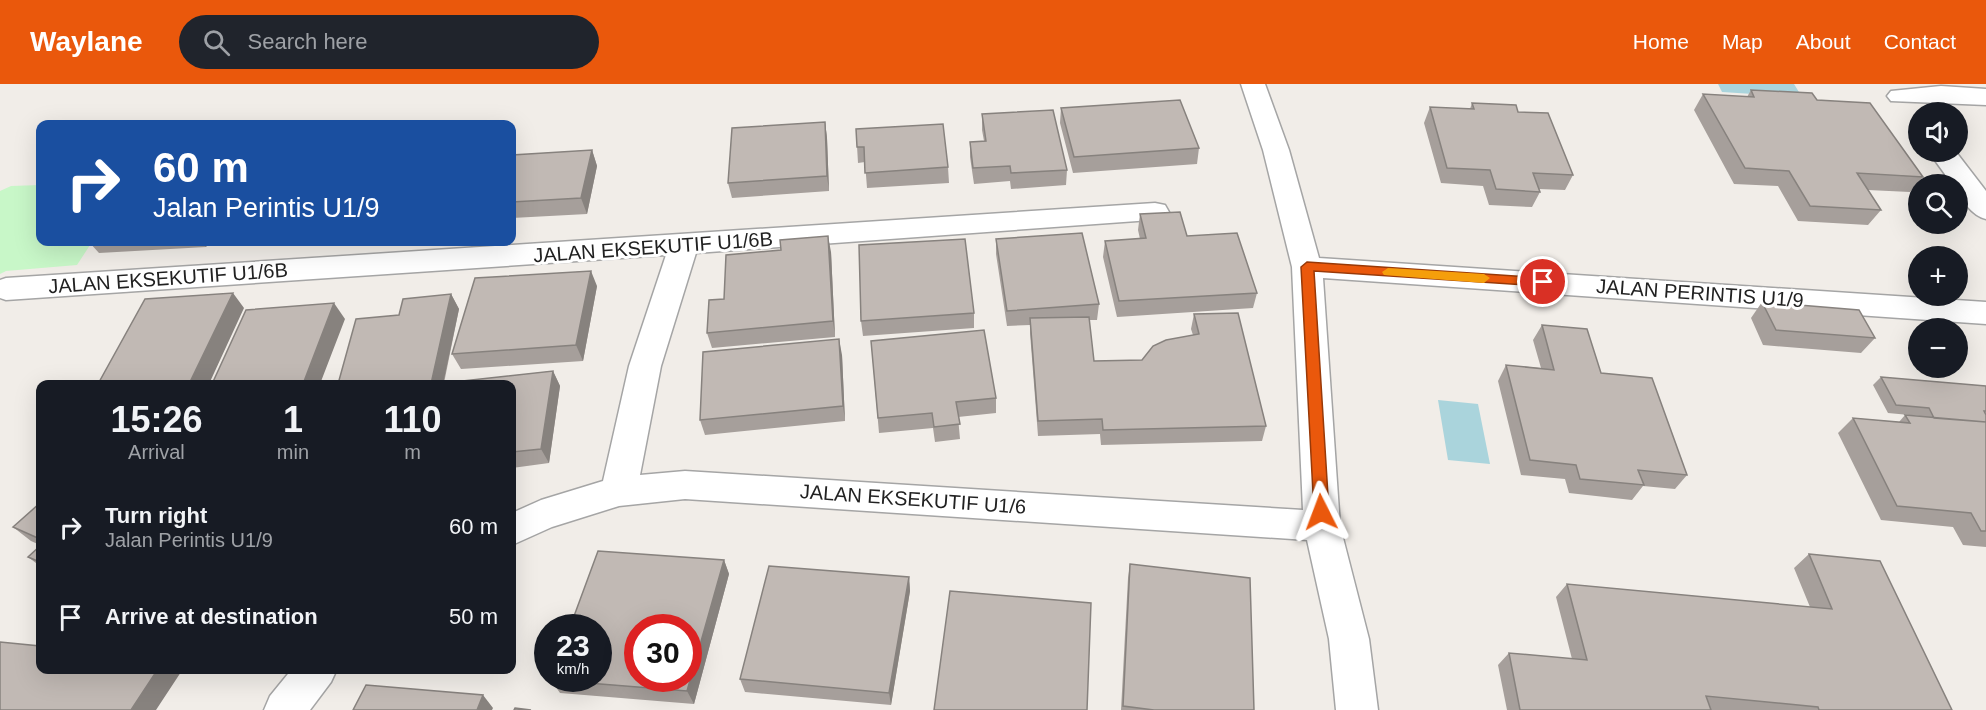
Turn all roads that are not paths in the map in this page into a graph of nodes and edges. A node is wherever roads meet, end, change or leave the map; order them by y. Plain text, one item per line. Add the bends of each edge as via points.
1 (1254, 87) edge
2 (1986, 97) edge
3 (1908, 107) edge
4 (1950, 162) edge
5 (1986, 210) edge
6 (1155, 212) edge
7 (684, 245) junction
8 (1307, 267) junction
9 (6, 289) dead end
10 (1986, 313) edge
11 (619, 491) junction
12 (1322, 526) junction
13 (516, 528) edge
14 (313, 674) edge
15 (285, 710) edge
16 (1357, 710) edge

1 - 8 street via 1276,150
2 - 3 street via 1897,92
4 - 5 street
6 - 7 street, JALAN EKSEKUTIF U1/6B
7 - 9 street, JALAN EKSEKUTIF U1/6B
7 - 11 street via 645,366
8 - 10 street, JALAN PERINTIS U1/9
8 - 12 street
11 - 12 street, JALAN EKSEKUTIF U1/6 via 685,484
11 - 13 street, JALAN EKSEKUTIF U1/6 via 541,515
12 - 16 street via 1349,639
14 - 15 street

